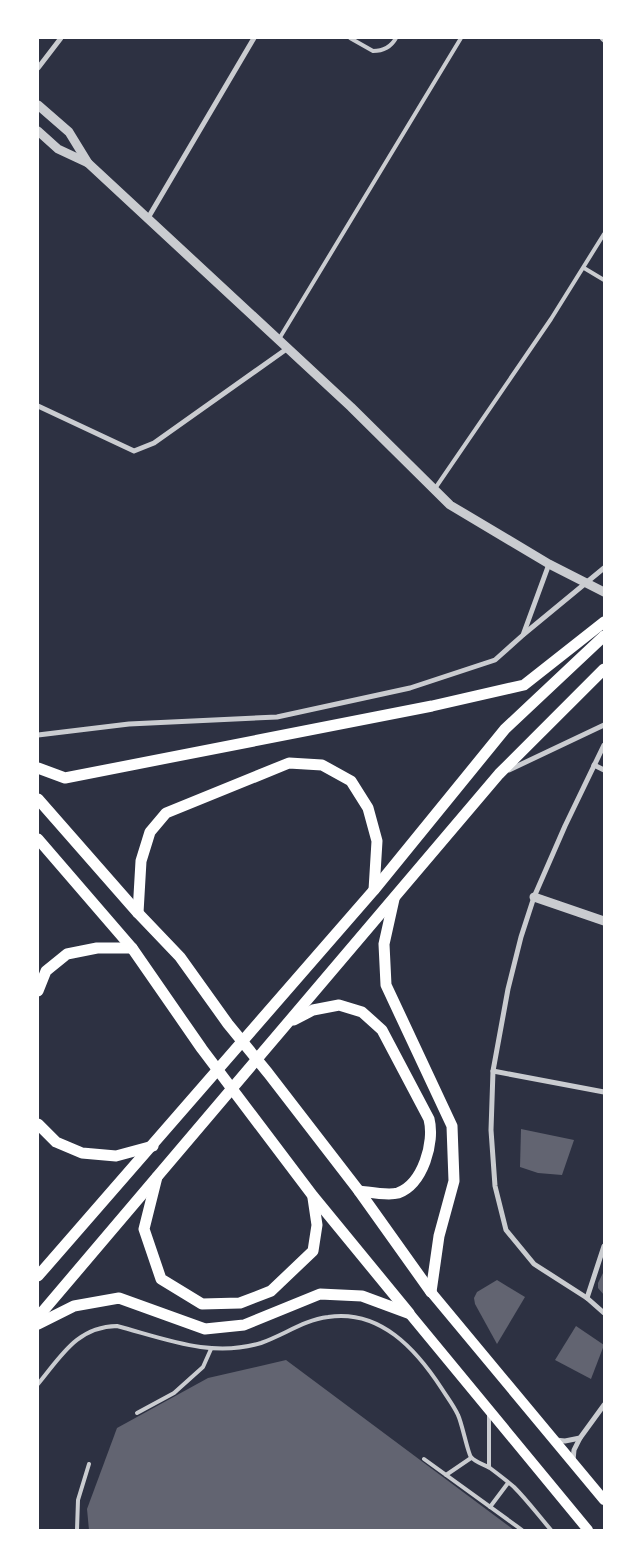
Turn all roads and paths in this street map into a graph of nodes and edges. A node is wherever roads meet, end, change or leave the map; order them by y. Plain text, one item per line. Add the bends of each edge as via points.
1 (61, 38) edge
2 (254, 38) edge
3 (350, 38) edge
4 (396, 38) edge
5 (461, 38) edge
6 (38, 68) edge
7 (38, 106) edge
8 (38, 131) edge
9 (88, 163) junction
10 (148, 218) junction
11 (604, 234) edge
12 (584, 268) junction
13 (604, 280) edge
14 (279, 339) junction
15 (288, 348) junction
16 (38, 406) edge
17 (434, 490) junction
18 (549, 564) junction
19 (604, 568) edge
20 (586, 583) junction
21 (604, 592) edge
22 (604, 622) edge
23 (523, 635) junction
24 (604, 636) edge
25 (604, 669) edge
26 (604, 725) edge
27 (38, 735) edge
28 (604, 745) edge
29 (594, 765) junction
30 (38, 768) edge
31 (604, 770) edge
32 (500, 774) junction
33 (38, 799) edge
34 (38, 839) edge
35 (374, 890) junction
36 (394, 897) junction
37 (534, 897) junction
38 (138, 913) junction
39 (604, 922) edge
40 (132, 948) junction
41 (38, 991) edge
42 (288, 1023) junction
43 (493, 1070) junction
44 (604, 1092) edge
45 (38, 1124) edge
46 (153, 1146) junction
47 (158, 1175) junction
48 (359, 1192) junction
49 (313, 1196) junction
50 (604, 1246) edge
51 (38, 1276) edge
52 (431, 1292) junction
53 (586, 1298) junction
54 (604, 1312) edge
55 (409, 1313) junction
56 (38, 1318) edge
57 (38, 1324) edge
58 (211, 1349) junction
59 (38, 1384) edge
60 (604, 1405) edge
61 (489, 1410) junction
62 (137, 1413) dead end
63 (580, 1438) junction
64 (552, 1439) junction
65 (472, 1458) junction
66 (424, 1459) dead end
67 (573, 1463) junction
68 (89, 1464) dead end
69 (489, 1467) junction
70 (446, 1475) junction
71 (508, 1482) junction
72 (604, 1500) edge
73 (490, 1507) junction
74 (77, 1530) edge
75 (522, 1530) edge
76 (551, 1530) edge
77 (588, 1530) edge

1 - 6 street
2 - 10 street
3 - 4 lane via 373,52 384,50
5 - 14 lane
7 - 9 street via 70,132
8 - 9 street via 58,149
9 - 10 street
10 - 14 street
11 - 12 lane
12 - 13 lane
12 - 17 lane
14 - 15 street
15 - 16 street via 154,443 134,451
15 - 17 street
17 - 18 street via 450,505
18 - 20 street
18 - 23 street
19 - 20 street
20 - 21 street
20 - 23 street
22 - 30 highway via 524,685 65,778
23 - 27 street via 495,660 410,688 276,717 129,724
24 - 35 highway via 505,729
25 - 32 highway
26 - 32 street
28 - 29 street
29 - 31 street
29 - 37 street
32 - 36 highway
33 - 38 highway
34 - 40 highway
35 - 38 highway via 377,841 368,808 351,781 322,765 288,763 166,813 150,832 140,861
35 - 46 highway
36 - 42 highway
36 - 52 highway via 384,944 386,985 452,1126 454,1181 439,1236
37 - 39 street
37 - 43 street via 508,989
38 - 48 highway via 180,957
40 - 41 highway via 97,948 67,954 46,972
40 - 49 highway
42 - 47 highway
42 - 48 highway via 313,1010 339,1006 362,1012 382,1030 429,1119 432,1130 424,1165 413,1182 398,1193
43 - 44 street
43 - 53 street via 491,1130 495,1186 506,1230 534,1264
45 - 46 highway via 56,1142 82,1154 116,1156
46 - 51 highway
47 - 49 highway via 144,1229 161,1279 202,1304 240,1303 271,1291 312,1251 317,1225
47 - 56 highway
48 - 52 highway
49 - 55 highway
50 - 53 street
52 - 64 main road
53 - 54 street
55 - 57 highway via 362,1296 320,1294 244,1325 205,1329 119,1298 74,1306
55 - 61 main road
58 - 59 lane via 107,1326 77,1338
58 - 62 lane via 203,1367 174,1393
58 - 65 lane via 250,1346 326,1317 349,1316 378,1324 404,1341 429,1369 458,1414 468,1456
60 - 63 street
61 - 69 lane
61 - 77 main road
63 - 64 street
63 - 67 street via 574,1450
64 - 67 main road
65 - 69 lane
65 - 70 lane
66 - 70 lane
67 - 72 main road
68 - 74 lane via 78,1500
69 - 71 lane
70 - 73 lane
71 - 73 lane
71 - 76 lane
73 - 75 lane

